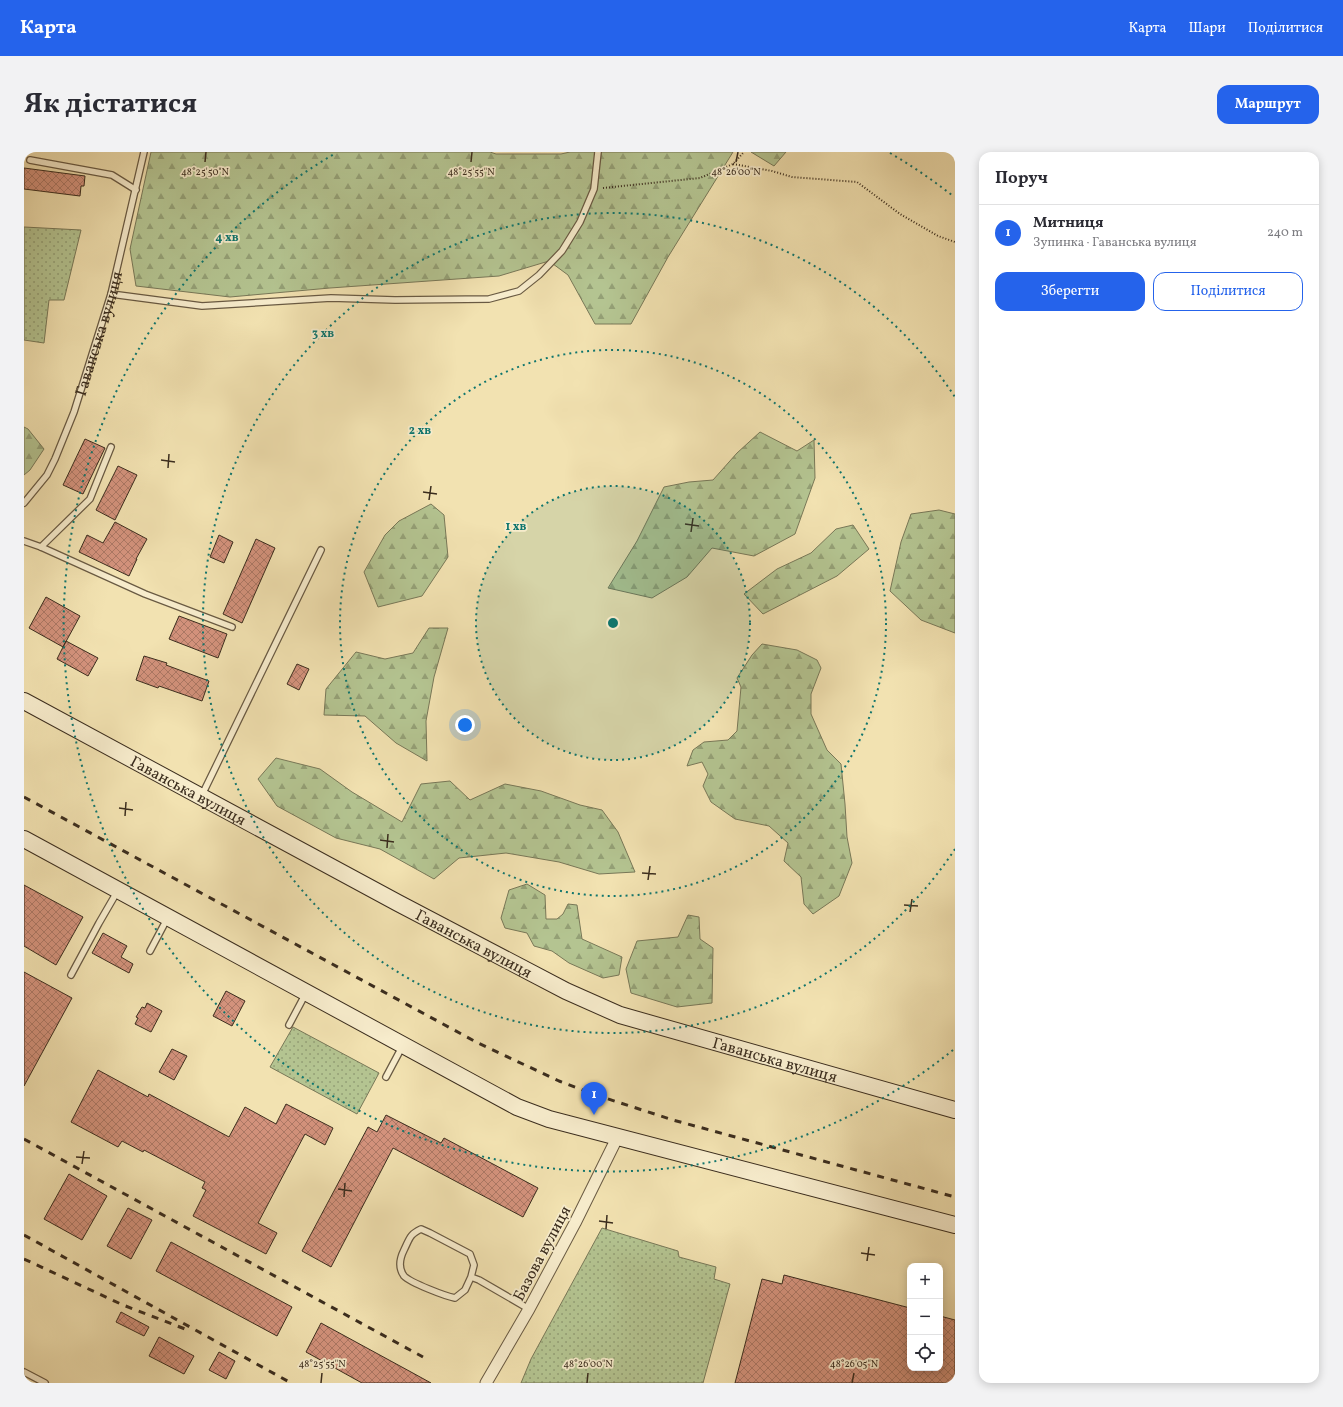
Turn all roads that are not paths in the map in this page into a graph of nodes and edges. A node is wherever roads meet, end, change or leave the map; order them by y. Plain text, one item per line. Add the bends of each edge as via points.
1 (144, 152) edge
2 (598, 152) edge
3 (30, 160) dead end
4 (136, 190) junction
5 (111, 294) junction
6 (111, 448) dead end
7 (24, 503) edge
8 (24, 541) edge
9 (41, 547) junction
10 (321, 550) dead end
11 (232, 627) dead end
12 (24, 701) edge
13 (201, 797) junction
14 (24, 839) edge
15 (119, 890) junction
16 (169, 916) junction
17 (150, 951) dead end
18 (72, 975) dead end
19 (306, 992) junction
20 (289, 1025) dead end
21 (403, 1044) junction
22 (386, 1077) dead end
23 (955, 1110) edge
24 (618, 1136) junction
25 (955, 1225) edge
26 (471, 1276) junction
27 (529, 1309) junction
28 (24, 1372) edge
29 (45, 1383) edge
30 (486, 1383) edge

1 - 4 lane, Гаванська вулиця
2 - 5 lane via 594,189 580,222 562,251 539,275 519,290 489,299 331,298 202,306
3 - 4 lane via 112,175
4 - 5 lane, Гаванська вулиця
5 - 7 lane, Гаванська вулиця via 74,412 55,460 36,490
6 - 9 lane via 90,499
8 - 9 lane
9 - 11 lane via 145,594
10 - 13 lane
12 - 13 main road, Гаванська вулиця
13 - 23 main road, Гаванська вулиця via 566,991 620,1015
14 - 15 main road
15 - 16 main road
15 - 18 lane
16 - 17 lane
16 - 19 main road
19 - 20 lane
19 - 21 main road
21 - 22 lane
21 - 24 main road via 517,1106 549,1119
24 - 25 main road
24 - 27 street, Базова вулиця
26 - 26 lane via 465,1290 455,1298 444,1296 405,1276 399,1266 412,1233 421,1229 470,1254 474,1265
26 - 27 lane
27 - 30 street, Базова вулиця
28 - 29 lane

